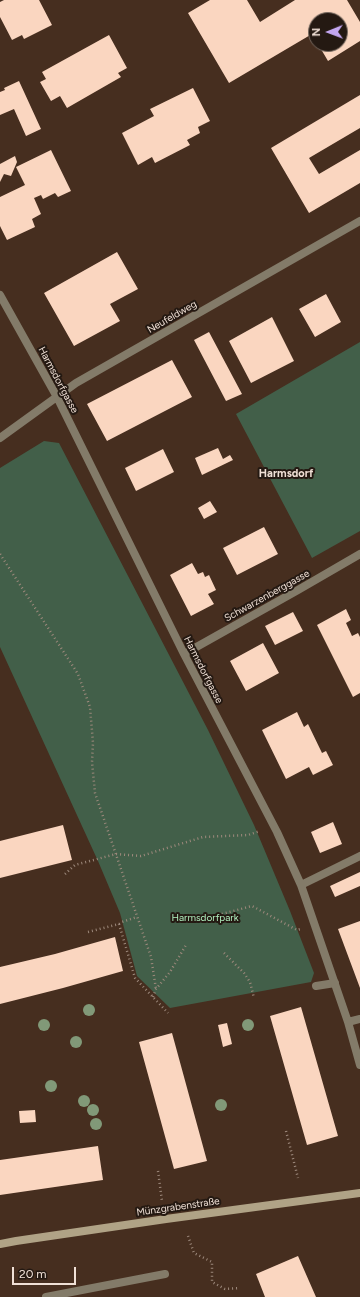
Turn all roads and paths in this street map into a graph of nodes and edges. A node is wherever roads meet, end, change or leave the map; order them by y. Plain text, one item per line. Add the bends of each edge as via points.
1 (360, 221) edge
2 (0, 295) edge
3 (57, 397) junction
4 (0, 438) edge
5 (0, 554) edge
6 (360, 554) edge
7 (184, 654) junction
8 (261, 831) dead end
9 (116, 854) junction
10 (360, 856) edge
11 (64, 874) dead end
12 (301, 885) junction
13 (218, 915) dead end
14 (137, 917) junction
15 (119, 924) junction
16 (302, 929) dead end
17 (88, 932) dead end
18 (186, 944) dead end
19 (224, 953) dead end
20 (335, 983) junction
21 (316, 986) dead end
22 (156, 989) junction
23 (153, 997) junction
24 (254, 998) dead end
25 (168, 1013) dead end
26 (360, 1019) edge
27 (348, 1022) junction
28 (360, 1065) edge
29 (286, 1131) dead end
30 (158, 1171) dead end
31 (298, 1178) dead end
32 (360, 1193) edge
33 (162, 1201) dead end
34 (188, 1236) dead end
35 (0, 1244) edge
36 (165, 1274) dead end
37 (238, 1288) dead end
38 (46, 1297) edge

1 - 3 street, Neufeldweg via 76,383
2 - 3 street, Harmsdorfgasse
3 - 4 street, Neufeldweg
3 - 7 street, Harmsdorfgasse
5 - 9 path via 78,674 90,707 95,793
6 - 7 street, Schwarzenberggasse
7 - 12 street, Harmsdorfgasse via 274,827
8 - 9 path via 248,835 203,837 140,856
9 - 11 path via 75,865
9 - 14 path
10 - 12 street
12 - 20 street, Harmsdorfgasse
13 - 16 path via 252,906 297,930
14 - 15 path
14 - 22 path via 151,957
15 - 17 path
15 - 23 path via 135,978
18 - 22 path via 170,972
19 - 24 path via 250,982
20 - 21 street
20 - 27 street, Harmsdorfgasse
22 - 23 path
23 - 25 path
26 - 27 street
27 - 28 street, Harmsdorfgasse
29 - 31 path
30 - 33 path
32 - 35 main road, Münzgrabenstraße via 166,1218
34 - 37 path via 194,1253 212,1262 212,1282 225,1288
36 - 38 street

